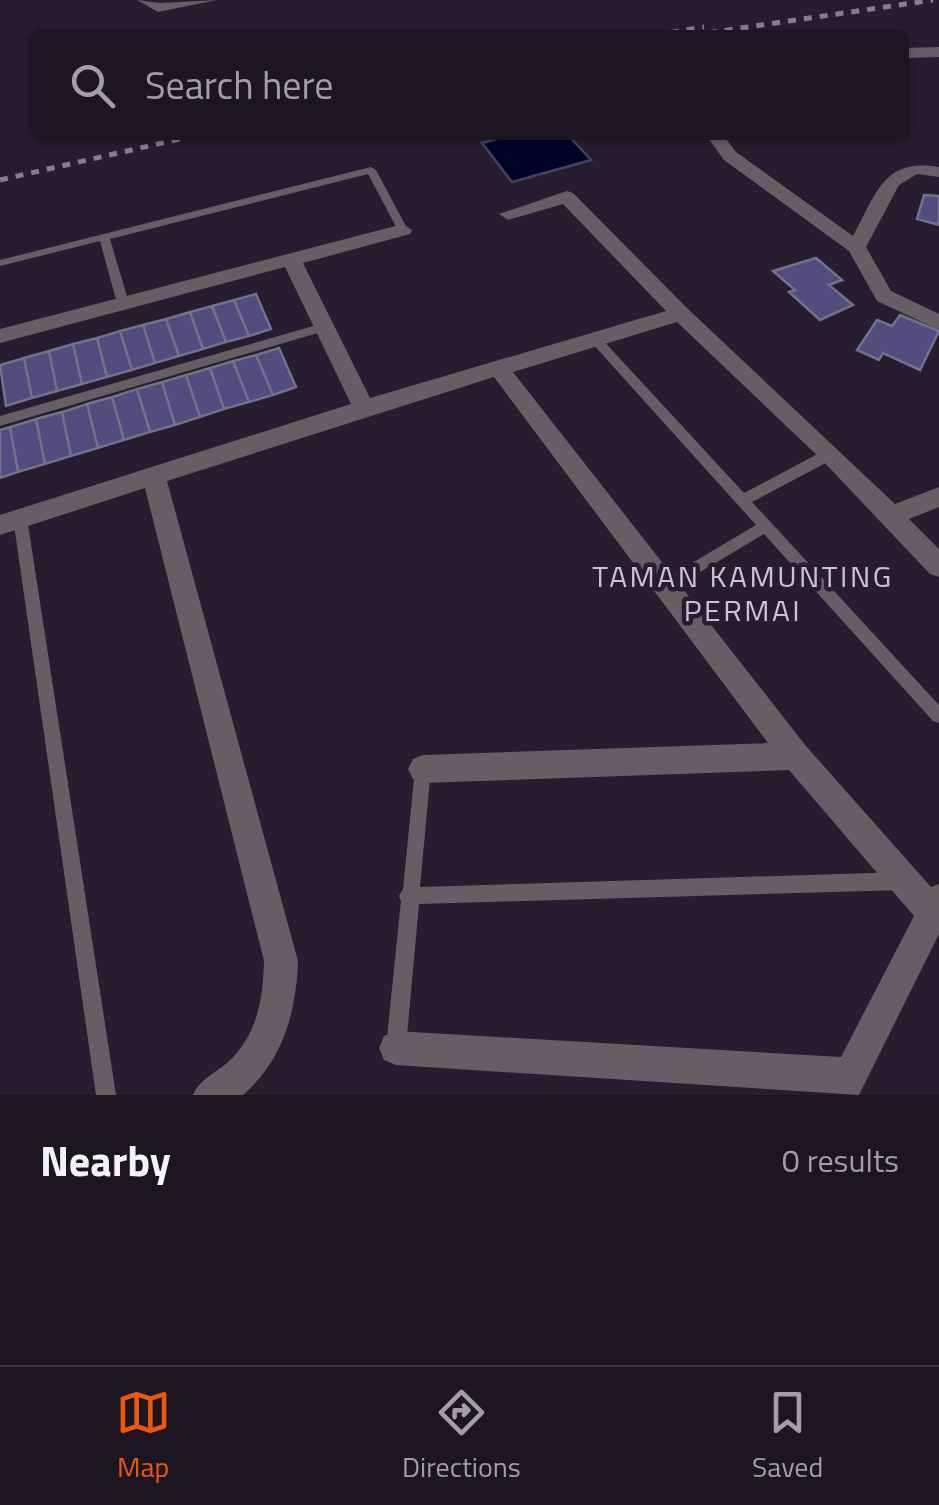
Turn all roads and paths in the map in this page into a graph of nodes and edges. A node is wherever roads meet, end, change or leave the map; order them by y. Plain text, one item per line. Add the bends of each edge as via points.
1 (144, 0) edge
2 (210, 0) edge
3 (909, 52) edge
4 (939, 52) edge
5 (718, 140) edge
6 (939, 172) edge
7 (508, 214) dead end
8 (403, 230) joint
9 (104, 236) junction
10 (856, 248) junction
11 (290, 259) junction
12 (0, 262) edge
13 (124, 304) junction
14 (681, 314) junction
15 (939, 323) edge
16 (324, 327) junction
17 (0, 336) edge
18 (596, 340) junction
19 (500, 370) junction
20 (364, 408) junction
21 (0, 421) edge
22 (830, 454) junction
23 (154, 476) junction
24 (939, 498) edge
25 (741, 501) junction
26 (892, 516) junction
27 (10, 522) edge
28 (764, 527) junction
29 (939, 566) edge
30 (665, 586) junction
31 (939, 716) edge
32 (796, 756) junction
33 (423, 768) joint
34 (904, 881) junction
35 (408, 896) junction
36 (936, 907) edge
37 (396, 1048) joint
38 (846, 1085) edge
39 (106, 1095) edge
40 (212, 1095) edge

1 - 2 street via 158,8
3 - 4 street
5 - 10 street via 730,156
6 - 10 street via 914,168 892,182
7 - 14 street via 567,197
8 - 9 lane via 371,170
8 - 11 street
9 - 12 lane
9 - 13 lane
10 - 15 street via 884,296
11 - 13 street
11 - 16 street
13 - 17 street
14 - 18 street
14 - 22 street
16 - 20 street
16 - 21 lane
18 - 19 street
18 - 25 lane
19 - 20 street
19 - 30 street
20 - 23 street
22 - 25 lane
22 - 26 street
23 - 27 street
23 - 40 street via 281,961 282,1000 265,1046 233,1084
24 - 26 street
25 - 28 lane
26 - 29 street
27 - 39 lane
28 - 30 lane
28 - 31 lane
30 - 32 street
32 - 33 street
32 - 34 street
33 - 35 lane
34 - 35 lane
34 - 36 street
35 - 37 lane
36 - 38 street
37 - 38 street

